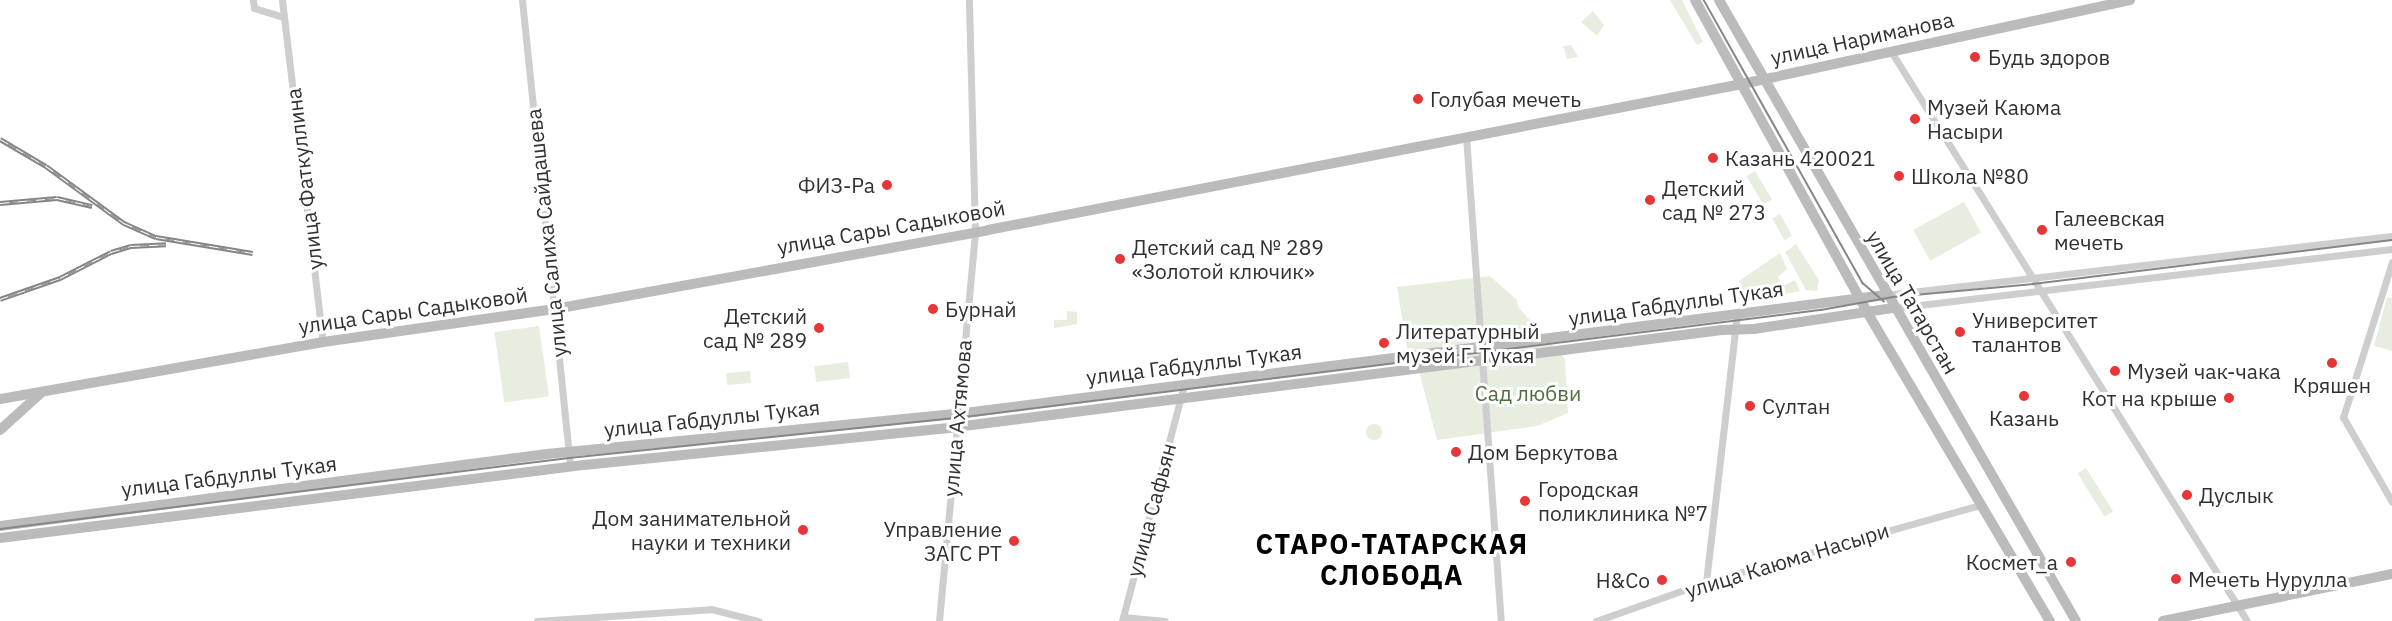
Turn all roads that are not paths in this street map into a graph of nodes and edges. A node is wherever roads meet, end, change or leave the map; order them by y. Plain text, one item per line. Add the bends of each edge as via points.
1 (253, 0) edge
2 (282, 0) edge
3 (522, 0) edge
4 (969, 0) edge
5 (1695, 0) edge
6 (1719, 0) edge
7 (2130, 0) edge
8 (284, 17) junction
9 (1892, 53) junction
10 (1763, 78) junction
11 (1742, 84) junction
12 (1466, 136) junction
13 (975, 232) junction
14 (2392, 236) edge
15 (2392, 249) edge
16 (2392, 262) edge
17 (2031, 280) junction
18 (2038, 292) junction
19 (1885, 295) junction
20 (1860, 299) junction
21 (1893, 308) junction
22 (555, 309) junction
23 (1867, 312) junction
24 (1737, 316) junction
25 (1735, 329) junction
26 (323, 342) junction
27 (1482, 348) junction
28 (1483, 360) junction
29 (1184, 384) junction
30 (44, 391) junction
31 (1180, 398) junction
32 (0, 399) edge
33 (957, 414) junction
34 (956, 426) junction
35 (0, 430) edge
36 (568, 453) junction
37 (570, 466) junction
38 (2392, 502) edge
39 (1980, 505) junction
40 (0, 526) edge
41 (0, 538) edge
42 (2392, 574) edge
43 (1706, 582) junction
44 (2238, 607) junction
45 (1122, 619) edge
46 (537, 621) edge
47 (758, 621) edge
48 (939, 621) edge
49 (1165, 621) edge
50 (1501, 621) edge
51 (1596, 621) edge
52 (2050, 621) edge
53 (2076, 621) edge
54 (2163, 621) edge
55 (2247, 621) edge

1 - 8 street via 254,8
2 - 8 street, улица Фаткуллина
3 - 22 street, улица Салиха Сайдашева
4 - 13 street, улица Ахтямова
5 - 11 main road, улица Татарстан
6 - 10 main road, улица Татарстан
7 - 9 main road, улица Нариманова
8 - 26 street, улица Фаткуллина
9 - 10 main road, улица Нариманова
9 - 17 street
10 - 11 main road, улица Нариманова
10 - 19 main road, улица Татарстан
11 - 12 main road, улица Сары Садыковой
11 - 20 main road, улица Татарстан
12 - 13 main road, улица Сары Садыковой
12 - 27 street
13 - 22 main road, улица Сары Садыковой
13 - 33 street, улица Ахтямова
14 - 17 street, улица Габдуллы Тукая
15 - 18 street, улица Габдуллы Тукая
16 - 38 street via 2343,417
17 - 18 street
17 - 19 street, улица Габдуллы Тукая
18 - 21 street, улица Габдуллы Тукая
18 - 44 street
19 - 20 main road, улица Габдуллы Тукая
19 - 21 main road, улица Татарстан
20 - 23 main road, улица Татарстан
20 - 24 main road, улица Габдуллы Тукая via 1748,311
21 - 23 main road, улица Габдуллы Тукая
21 - 53 main road, улица Татарстан
22 - 26 main road, улица Сары Садыковой
22 - 36 street, улица Салиха Сайдашева
23 - 25 main road, улица Габдуллы Тукая via 1824,321
23 - 39 main road, улица Татарстан
24 - 25 street
24 - 27 main road, улица Габдуллы Тукая
25 - 28 main road, улица Габдуллы Тукая
25 - 43 street
26 - 30 main road, улица Сары Садыковой
27 - 28 street
27 - 29 main road, улица Габдуллы Тукая
28 - 31 main road, улица Габдуллы Тукая
28 - 50 street
29 - 31 street, улица Сафьян
29 - 33 main road, улица Габдуллы Тукая
30 - 32 main road, улица Сары Садыковой
30 - 35 main road
31 - 34 main road, улица Габдуллы Тукая
31 - 45 street, улица Сафьян
33 - 34 street, улица Ахтямова
33 - 36 main road, улица Габдуллы Тукая
34 - 37 main road, улица Габдуллы Тукая
34 - 48 street, улица Ахтямова
36 - 37 street, улица Салиха Сайдашева
36 - 40 main road, улица Габдуллы Тукая
37 - 41 main road, улица Габдуллы Тукая
39 - 43 street, улица Каюма Насыри
39 - 52 main road, улица Татарстан
42 - 44 main road
43 - 51 street, улица Каюма Насыри
44 - 54 main road
44 - 55 street
45 - 49 street
46 - 47 street via 711,609

